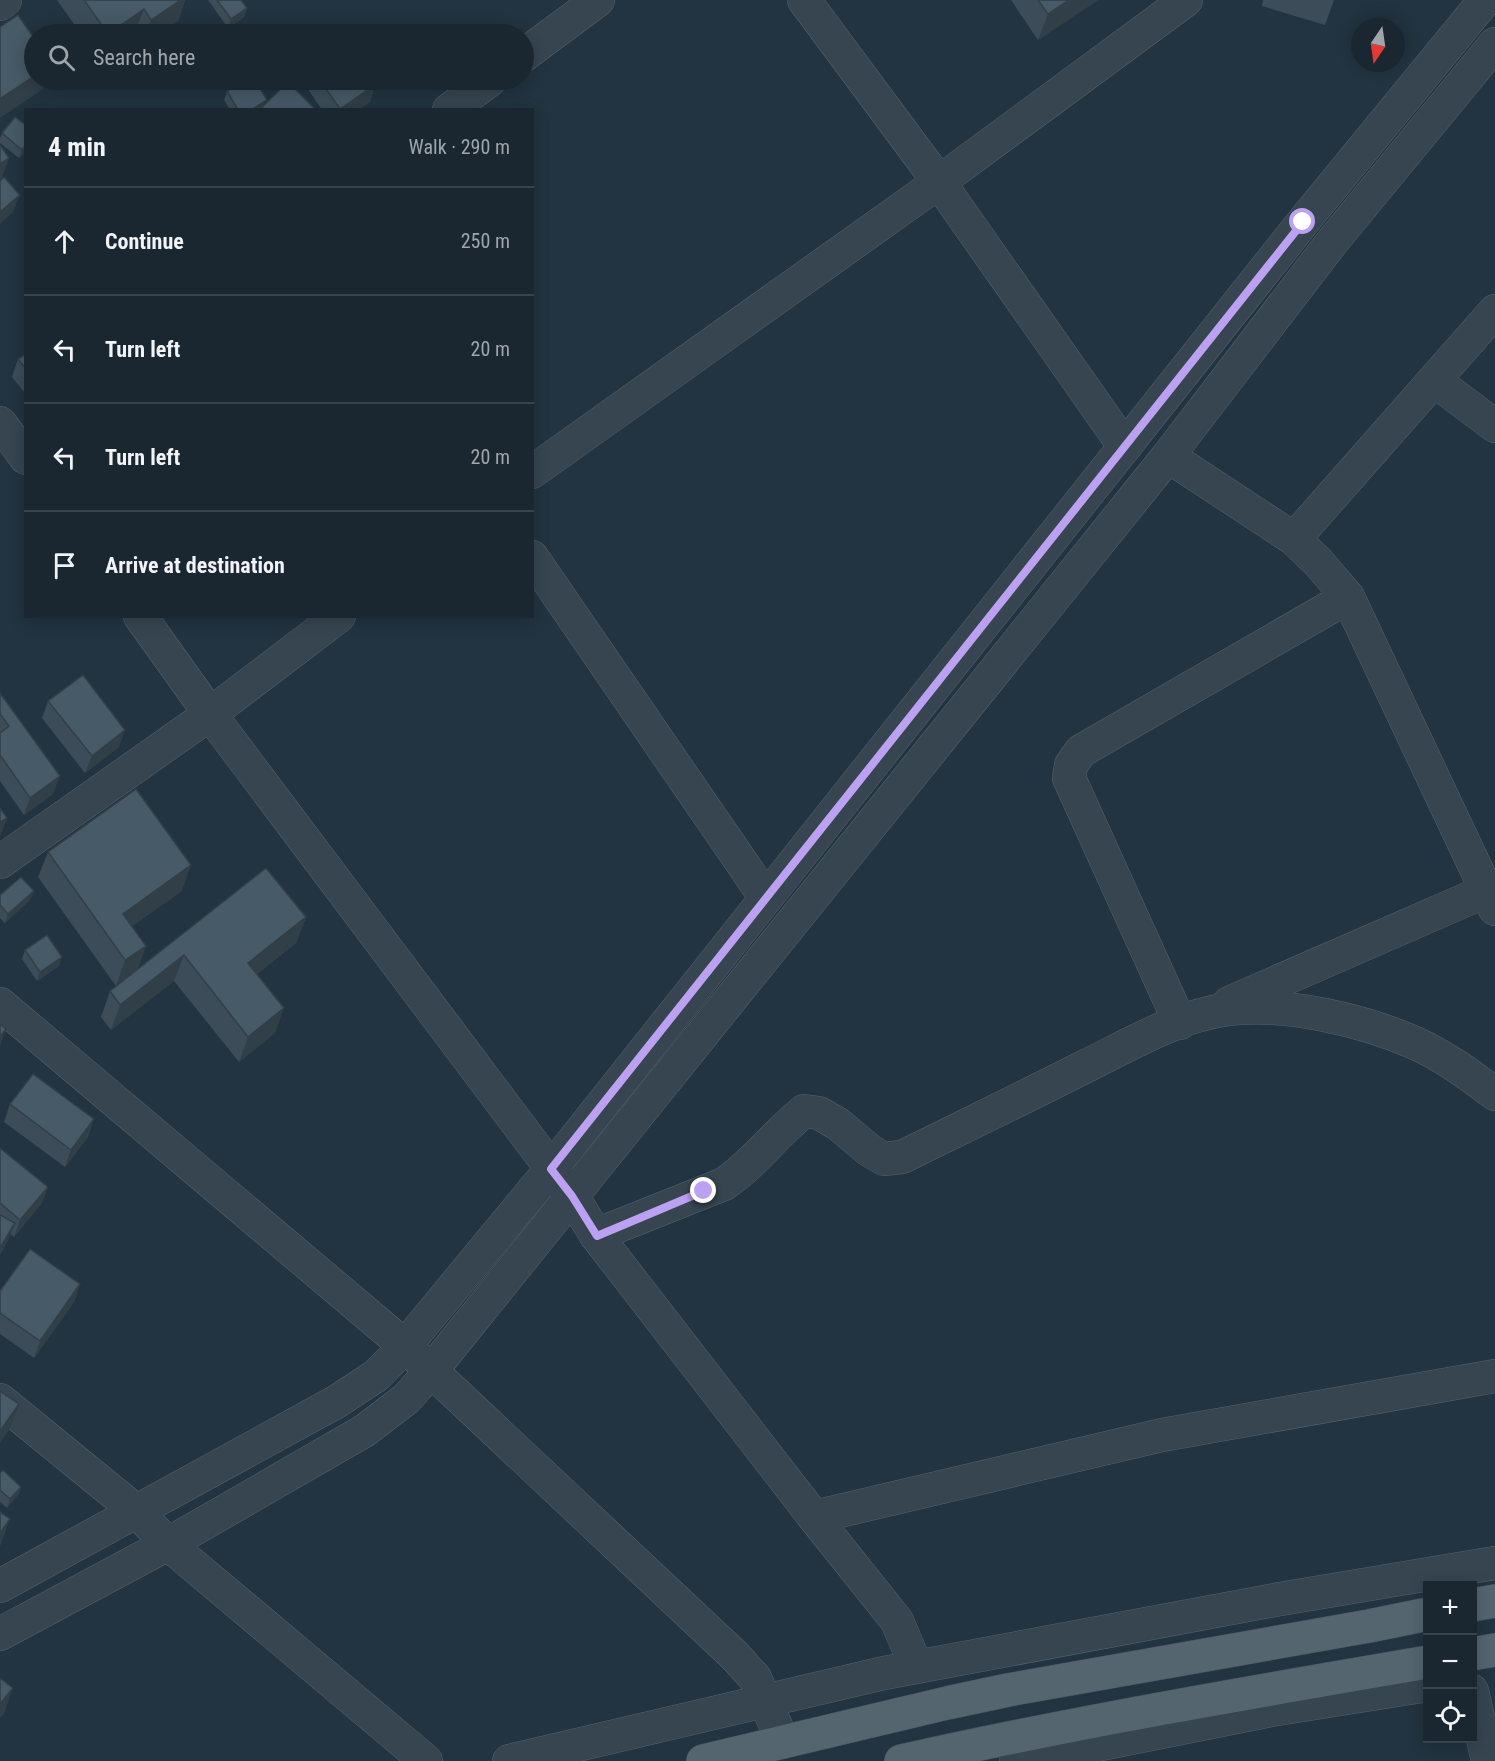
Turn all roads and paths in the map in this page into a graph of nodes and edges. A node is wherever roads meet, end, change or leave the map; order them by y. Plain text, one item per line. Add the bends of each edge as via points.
1 (5, 0) edge
2 (598, 0) edge
3 (804, 0) edge
4 (1186, 0) edge
5 (1485, 0) edge
6 (0, 4) edge
7 (1495, 44) edge
8 (534, 48) edge
9 (476, 90) edge
10 (452, 108) edge
11 (939, 182) junction
12 (1495, 311) edge
13 (1434, 381) junction
14 (1495, 426) edge
15 (1125, 447) junction
16 (1167, 456) junction
17 (534, 471) edge
18 (1294, 539) junction
19 (534, 560) edge
20 (1348, 597) junction
21 (141, 618) edge
22 (336, 618) edge
23 (210, 714) junction
24 (0, 862) edge
25 (766, 898) junction
26 (1490, 900) edge
27 (0, 1004) edge
28 (1188, 1020) junction
29 (1495, 1094) edge
30 (551, 1169) junction
31 (572, 1196) junction
32 (597, 1236) junction
33 (405, 1346) junction
34 (432, 1370) junction
35 (1495, 1376) edge
36 (0, 1400) edge
37 (136, 1511) junction
38 (814, 1517) junction
39 (168, 1544) junction
40 (1495, 1563) edge
41 (0, 1586) edge
42 (1495, 1601) edge
43 (1477, 1604) edge
44 (1423, 1615) edge
45 (0, 1634) edge
46 (1495, 1650) edge
47 (1477, 1653) edge
48 (1423, 1663) edge
49 (916, 1666) junction
50 (1495, 1675) edge
51 (1477, 1677) edge
52 (1423, 1686) edge
53 (766, 1700) junction
54 (1477, 1710) edge
55 (783, 1742) junction
56 (1052, 1747) edge
57 (426, 1761) edge
58 (509, 1761) edge
59 (703, 1761) edge
60 (902, 1761) edge
61 (1016, 1761) edge
62 (1488, 1761) edge

1 - 6 street
2 - 8 street
3 - 11 street
4 - 11 street
5 - 15 street
7 - 16 street via 1332,242
9 - 10 street
11 - 15 street
11 - 17 street
12 - 13 street
13 - 14 street
13 - 18 street
15 - 25 street
16 - 18 street
16 - 31 street
18 - 20 street
19 - 25 street
20 - 26 street
20 - 28 street via 1081,751 1071,765 1069,778
21 - 23 street
22 - 23 street
23 - 24 street
23 - 30 street
25 - 30 street
26 - 28 street
27 - 33 street
28 - 29 street via 1228,1010 1260,1008 1329,1016 1415,1043
28 - 32 street via 1166,1027 902,1157 884,1160 838,1124 819,1113 804,1111 724,1184
30 - 31 street
30 - 33 street
31 - 32 street
31 - 34 street
32 - 38 street
33 - 34 street
33 - 37 street via 377,1375 354,1391
34 - 39 street via 406,1399 364,1431
34 - 53 street via 735,1656 755,1678
35 - 38 street via 1162,1435
36 - 37 street
37 - 39 street
37 - 41 street
38 - 49 street via 897,1621
39 - 45 street
39 - 57 street
40 - 49 street
42 - 43 main road
44 - 55 main road via 947,1702
46 - 47 main road
48 - 56 main road
49 - 53 street
50 - 51 street
52 - 56 street
53 - 55 street
53 - 58 street
54 - 62 street
55 - 59 main road
56 - 60 main road via 991,1740
56 - 61 street

